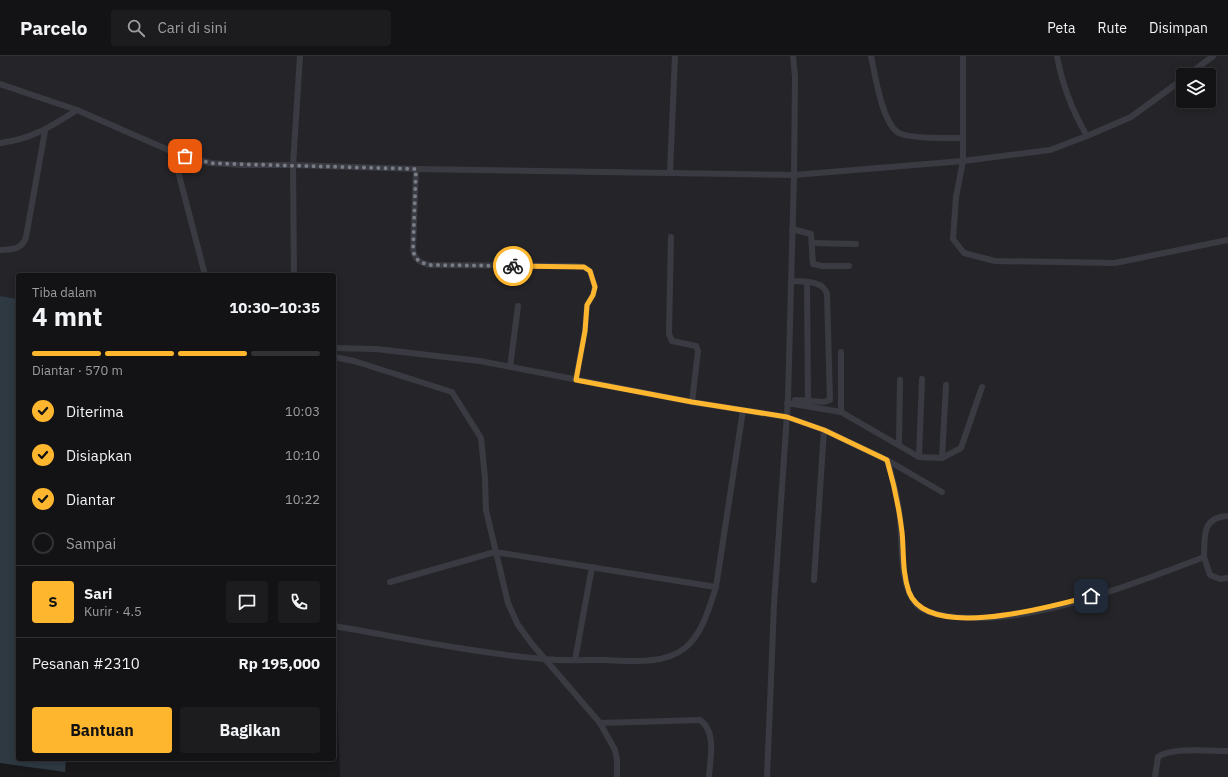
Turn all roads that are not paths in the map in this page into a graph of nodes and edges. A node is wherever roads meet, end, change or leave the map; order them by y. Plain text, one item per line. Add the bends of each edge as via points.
1 (300, 56) edge
2 (675, 56) edge
3 (793, 56) edge
4 (870, 56) edge
5 (962, 56) edge
6 (1057, 56) edge
7 (1213, 56) edge
8 (1197, 68) edge
9 (0, 84) edge
10 (1176, 84) edge
11 (77, 110) junction
12 (44, 131) junction
13 (1087, 136) junction
14 (963, 138) junction
15 (0, 143) edge
16 (173, 152) junction
17 (963, 161) junction
18 (293, 165) junction
19 (416, 169) junction
20 (670, 173) junction
21 (794, 175) junction
22 (792, 229) junction
23 (671, 238) dead end
24 (1228, 240) edge
25 (812, 243) junction
26 (856, 244) dead end
27 (0, 250) edge
28 (850, 266) dead end
29 (205, 273) edge
30 (294, 273) edge
31 (791, 281) junction
32 (807, 282) junction
33 (518, 306) dead end
34 (336, 348) edge
35 (841, 352) dead end
36 (336, 357) edge
37 (510, 367) junction
38 (922, 379) dead end
39 (576, 380) junction
40 (900, 380) dead end
41 (946, 385) dead end
42 (982, 387) dead end
43 (787, 401) junction
44 (692, 402) junction
45 (808, 402) junction
46 (743, 410) junction
47 (841, 412) junction
48 (787, 417) junction
49 (824, 430) junction
50 (898, 444) junction
51 (919, 457) junction
52 (942, 458) junction
53 (887, 460) junction
54 (942, 492) dead end
55 (1228, 516) edge
56 (495, 552) junction
57 (1204, 557) junction
58 (592, 567) junction
59 (1228, 578) edge
60 (814, 580) dead end
61 (390, 582) dead end
62 (716, 587) junction
63 (336, 626) edge
64 (545, 659) junction
65 (575, 660) junction
66 (600, 723) junction
67 (1228, 751) edge
68 (617, 777) edge
69 (709, 777) edge
70 (767, 777) edge
71 (1155, 777) edge

1 - 18 lane
2 - 20 lane
3 - 21 lane
4 - 14 lane via 882,104 890,124 898,133
5 - 14 lane
6 - 13 lane via 1078,120
7 - 8 lane
9 - 11 lane
10 - 13 lane via 1130,117
11 - 12 lane
11 - 16 lane
12 - 15 lane
12 - 27 lane via 24,243 19,248
13 - 17 lane via 1050,150
14 - 17 lane
16 - 18 lane via 210,163
16 - 29 lane
17 - 21 lane
17 - 24 lane via 956,197 953,239 964,253 995,261 1116,263
18 - 19 lane
18 - 30 lane
19 - 20 lane
19 - 39 lane via 413,250 421,263 574,266 584,267 590,271 595,287 587,305
20 - 21 lane
21 - 22 lane
22 - 25 lane via 811,234
22 - 31 lane
23 - 44 lane via 669,334 675,342 696,346 698,351
25 - 26 lane
25 - 28 lane via 813,264
31 - 32 lane
31 - 43 lane
32 - 45 lane
32 - 45 lane via 825,287 827,294 830,398 824,402
33 - 37 lane
34 - 37 lane via 376,349
35 - 47 lane
36 - 56 lane via 452,392 481,438 486,510
37 - 39 lane
38 - 51 lane
39 - 44 lane
40 - 50 lane
41 - 52 lane
42 - 52 lane via 961,448
43 - 45 lane
43 - 47 lane
43 - 48 lane
44 - 46 lane
46 - 48 lane
46 - 62 lane
47 - 50 lane
48 - 49 lane
48 - 70 lane via 774,605
49 - 53 lane
49 - 60 lane
50 - 51 lane
51 - 52 lane
53 - 54 lane
53 - 57 lane via 899,508 904,576 916,604 928,613 979,618 1012,615 1132,584
55 - 57 lane via 1214,519 1206,528
56 - 58 lane
56 - 61 lane
56 - 64 lane via 508,603 518,625
57 - 59 lane via 1210,575 1220,579
58 - 62 lane
58 - 65 lane
62 - 65 lane via 704,622 696,636 684,648 665,658 634,661
63 - 64 lane via 479,651
64 - 65 lane
64 - 66 lane
66 - 68 lane via 615,750 618,760
66 - 69 lane via 700,720 706,724 710,734
67 - 71 lane via 1182,751 1161,754 1158,757

